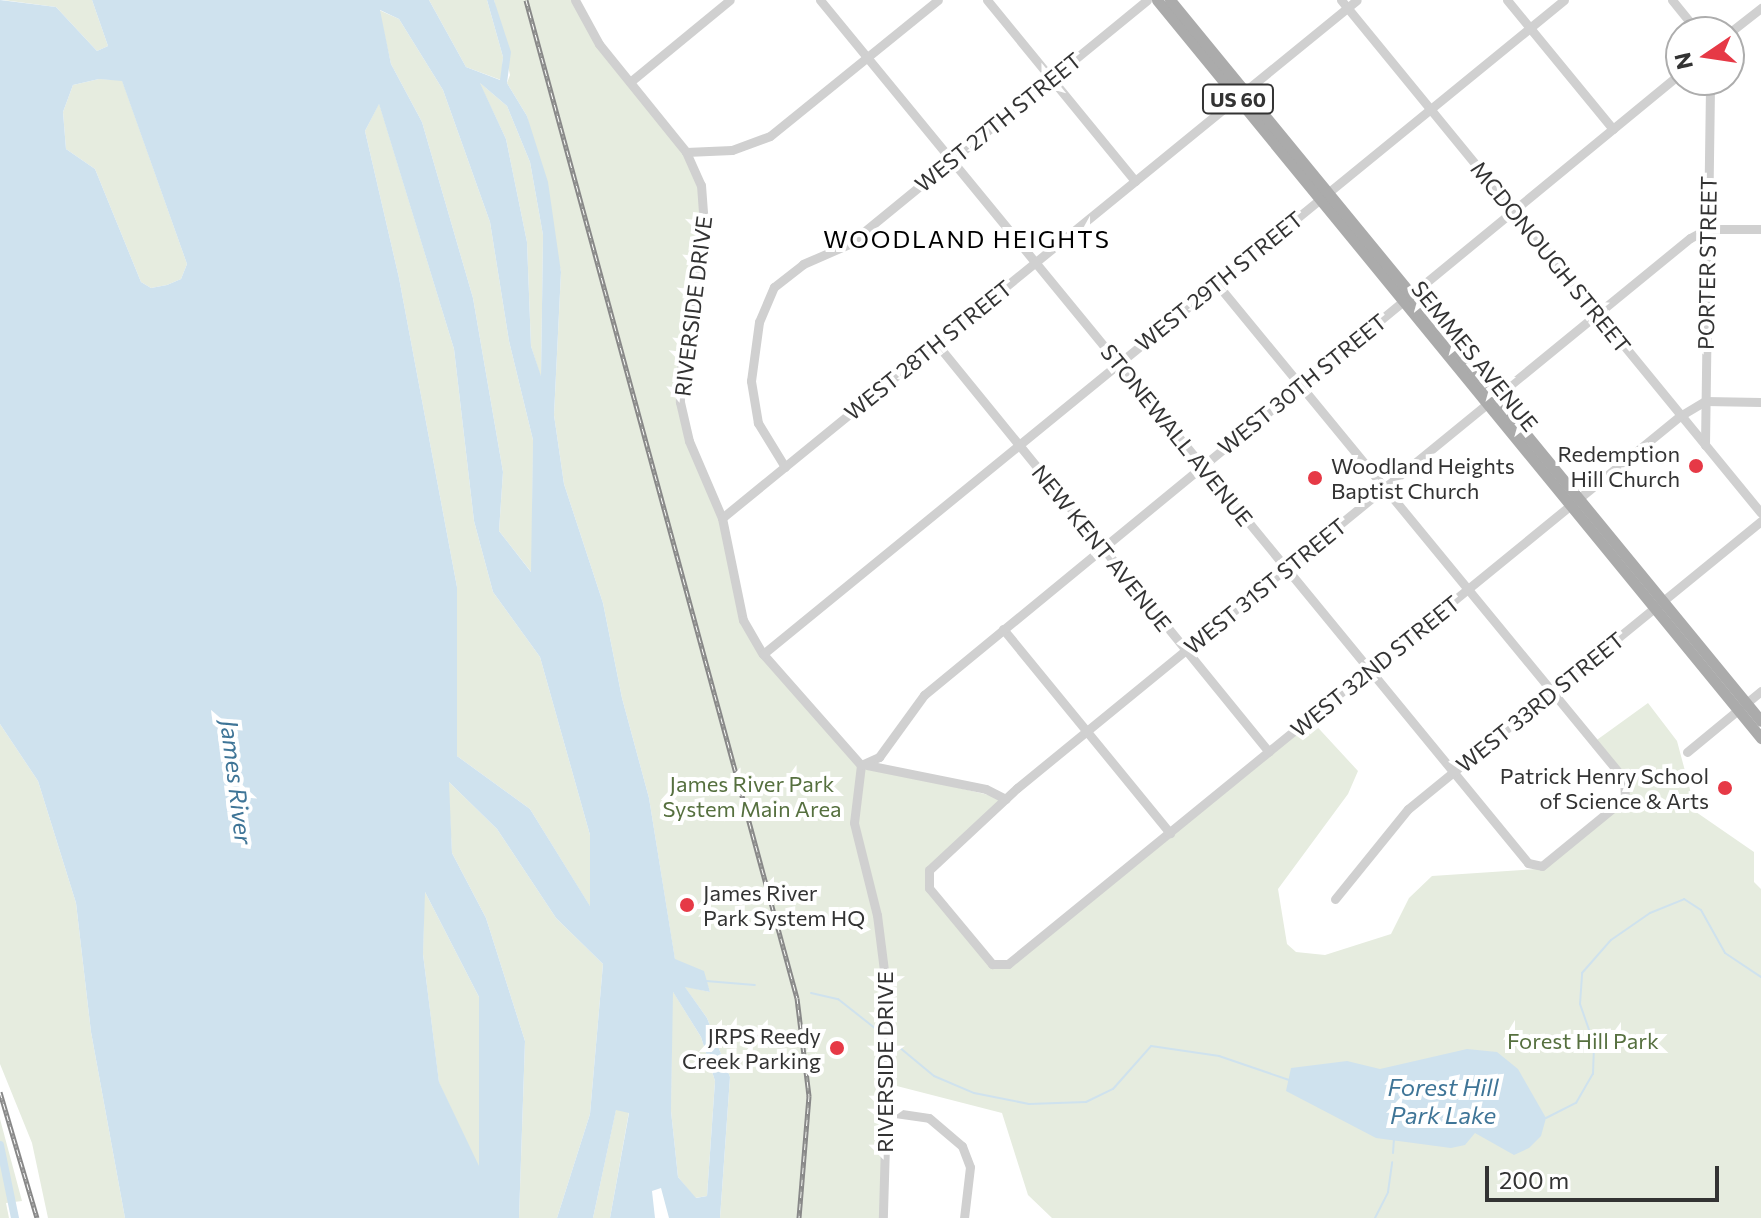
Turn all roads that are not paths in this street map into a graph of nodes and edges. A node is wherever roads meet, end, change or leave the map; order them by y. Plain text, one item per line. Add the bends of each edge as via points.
1 (575, 0) edge
2 (730, 0) edge
3 (820, 0) edge
4 (938, 0) edge
5 (987, 0) edge
6 (1147, 0) edge
7 (1157, 0) edge
8 (1170, 0) edge
9 (1357, 0) edge
10 (1507, 0) edge
11 (1564, 0) edge
12 (1672, 0) edge
13 (1344, 4) edge
14 (1761, 8) edge
15 (1685, 16) edge
16 (1745, 20) edge
17 (1530, 28) junction
18 (868, 58) junction
19 (1051, 78) junction
20 (630, 82) junction
21 (1665, 86) edge
22 (1240, 94) junction
23 (1710, 96) edge
24 (1430, 110) junction
25 (1613, 129) junction
26 (686, 152) junction
27 (951, 159) junction
28 (1135, 181) junction
29 (1324, 196) junction
30 (1514, 212) junction
31 (1707, 229) junction
32 (1761, 229) edge
33 (1035, 262) junction
34 (1217, 284) junction
35 (1407, 298) junction
36 (1597, 313) junction
37 (936, 343) junction
38 (1118, 364) junction
39 (1301, 385) junction
40 (1491, 400) junction
41 (1705, 401) junction
42 (1761, 402) edge
43 (1680, 416) junction
44 (1705, 445) junction
45 (1018, 446) junction
46 (1202, 466) junction
47 (785, 467) junction
48 (1385, 487) junction
49 (1574, 502) junction
50 (1761, 513) edge
51 (722, 518) junction
52 (1761, 521) edge
53 (1103, 548) junction
54 (1285, 568) junction
55 (1468, 589) junction
56 (1658, 605) junction
57 (1003, 629) junction
58 (1186, 650) junction
59 (763, 654) junction
60 (1369, 670) junction
61 (1552, 691) junction
62 (1761, 691) edge
63 (1742, 706) junction
64 (1761, 721) edge
65 (1088, 734) junction
66 (1761, 738) edge
67 (1269, 752) junction
68 (1687, 752) dead end
69 (861, 765) junction
70 (1453, 773) junction
71 (1006, 799) junction
72 (1170, 833) junction
73 (1335, 899) dead end
74 (1001, 966) joint
75 (888, 1112) junction
76 (883, 1218) edge
77 (964, 1218) edge

1 - 20 street, RIVERSIDE DRIVE via 589,30
2 - 20 street
3 - 18 street, STONEWALL AVENUE
4 - 18 street
5 - 19 street
6 - 19 street, WEST 27TH STREET
7 - 22 main road, SEMMES AVENUE / US 60
8 - 22 main road, SEMMES AVENUE / US 60
9 - 13 street, WEST 28TH STREET
10 - 17 street
11 - 17 street, WEST 29TH STREET
12 - 15 street
13 - 22 street, WEST 28TH STREET
13 - 24 street, MCDONOUGH STREET
14 - 16 street
17 - 24 street, WEST 29TH STREET
17 - 25 street
18 - 26 street via 763,140 732,150
18 - 27 street, STONEWALL AVENUE
19 - 27 street, WEST 27TH STREET
19 - 28 street
20 - 26 street, RIVERSIDE DRIVE
21 - 25 street, WEST 30TH STREET
22 - 28 street, WEST 28TH STREET
22 - 29 main road, SEMMES AVENUE / US 60
23 - 31 street, PORTER STREET
24 - 29 street, WEST 29TH STREET
24 - 30 street, MCDONOUGH STREET
25 - 30 street, WEST 30TH STREET
26 - 51 street, RIVERSIDE DRIVE via 701,185 706,226 680,402 693,453
27 - 33 street, STONEWALL AVENUE
27 - 47 street, WEST 27TH STREET via 849,244 788,274 762,313 751,395 764,437
28 - 33 street, WEST 28TH STREET
29 - 34 street, WEST 29TH STREET
29 - 35 main road, SEMMES AVENUE / US 60
30 - 35 street, WEST 30TH STREET
30 - 36 street, MCDONOUGH STREET
31 - 32 street
31 - 36 street, WEST 31ST STREET
31 - 41 street, PORTER STREET
33 - 37 street, WEST 28TH STREET
33 - 38 street, STONEWALL AVENUE
34 - 38 street, WEST 29TH STREET
34 - 39 street
35 - 39 street, WEST 30TH STREET
35 - 40 main road, SEMMES AVENUE / US 60
36 - 40 street, WEST 31ST STREET
36 - 43 street, MCDONOUGH STREET
37 - 45 street, NEW KENT AVENUE
37 - 47 street, WEST 28TH STREET
38 - 45 street, WEST 29TH STREET
38 - 46 street, STONEWALL AVENUE
39 - 46 street, WEST 30TH STREET
39 - 48 street
40 - 48 street, WEST 31ST STREET
40 - 49 main road, SEMMES AVENUE / US 60
41 - 42 street
41 - 43 street, WEST 32ND STREET
41 - 44 street, PORTER STREET
43 - 44 street, MCDONOUGH STREET
43 - 49 street, WEST 32ND STREET
44 - 50 street, MCDONOUGH STREET
45 - 53 street, NEW KENT AVENUE
45 - 59 street, WEST 29TH STREET
46 - 53 street, WEST 30TH STREET
46 - 54 street, STONEWALL AVENUE
47 - 51 street, WEST 28TH STREET
48 - 54 street, WEST 31ST STREET
48 - 55 street
49 - 55 street, WEST 32ND STREET
49 - 56 main road, SEMMES AVENUE / US 60
51 - 59 street, RIVERSIDE DRIVE via 740,612
52 - 56 street, WEST 33RD STREET
53 - 57 street, WEST 30TH STREET
53 - 58 street, NEW KENT AVENUE
54 - 58 street, WEST 31ST STREET
54 - 60 street, STONEWALL AVENUE
55 - 60 street, WEST 32ND STREET
55 - 61 street
56 - 61 street, WEST 33RD STREET
56 - 63 main road, SEMMES AVENUE / US 60
57 - 65 street
57 - 69 street, WEST 30TH STREET via 914,704 879,757
58 - 65 street, WEST 31ST STREET
58 - 67 street, NEW KENT AVENUE
59 - 69 street, RIVERSIDE DRIVE
60 - 67 street, WEST 32ND STREET
60 - 70 street, STONEWALL AVENUE
61 - 70 street, WEST 33RD STREET
61 - 70 street, STONEWALL AVENUE via 1628,792 1535,868
62 - 63 street
63 - 64 main road, SEMMES AVENUE / US 60
63 - 66 main road, SEMMES AVENUE / US 60
63 - 68 street
65 - 71 street, WEST 31ST STREET
65 - 72 street
67 - 72 street, WEST 32ND STREET
69 - 71 street via 986,789
69 - 75 street, RIVERSIDE DRIVE via 853,818 885,962
70 - 73 street, WEST 33RD STREET via 1402,815
71 - 74 street, WEST 31ST STREET via 926,877 941,904 990,962
72 - 74 street, WEST 32ND STREET
75 - 76 street, RIVERSIDE DRIVE
75 - 77 street via 929,1118 962,1146 970,1167

